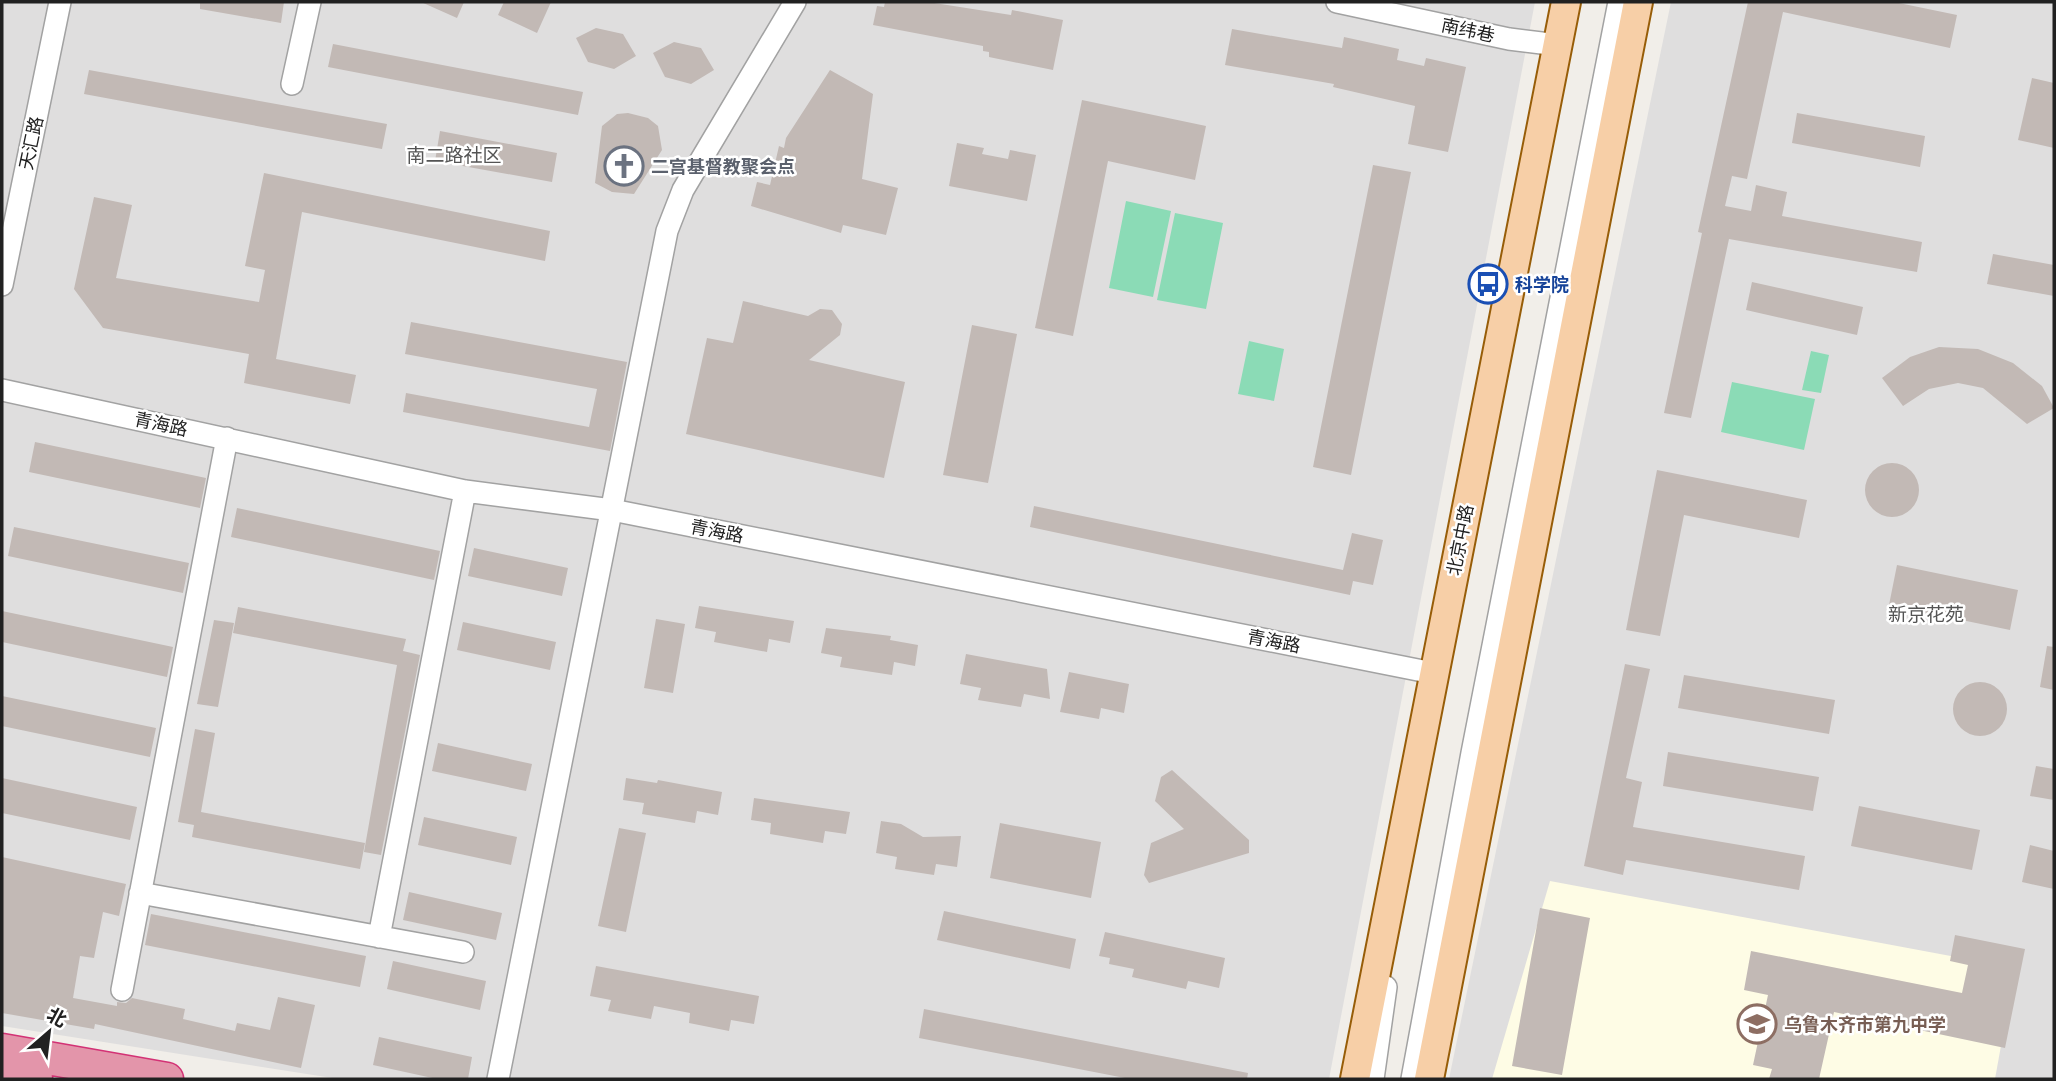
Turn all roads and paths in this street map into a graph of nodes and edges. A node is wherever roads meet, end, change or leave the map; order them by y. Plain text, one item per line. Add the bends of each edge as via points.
1 (60, 2) edge
2 (310, 2) edge
3 (795, 2) edge
4 (1337, 2) edge
5 (1566, 2) edge
6 (1577, 2) edge
7 (1619, 2) edge
8 (1638, 2) edge
9 (1558, 45) junction
10 (292, 84) dead end
11 (2, 285) edge
12 (2, 390) edge
13 (227, 438) junction
14 (465, 491) junction
15 (612, 510) junction
16 (1433, 673) junction
17 (140, 893) junction
18 (379, 937) junction
19 (463, 952) dead end
20 (121, 990) dead end
21 (2, 1050) edge
22 (2, 1071) edge
23 (2, 1077) edge
24 (37, 1079) edge
25 (167, 1079) edge
26 (498, 1079) edge
27 (1355, 1079) edge
28 (1373, 1079) edge
29 (1412, 1079) edge
30 (1429, 1079) edge

1 - 11 street, 天汇路
2 - 10 street
3 - 15 street via 683,190 667,231
4 - 9 street, 南纬巷
5 - 9 main road, 北京中路
6 - 28 street via 1385,989
7 - 29 street
8 - 30 main road
9 - 16 main road, 北京中路
12 - 13 street, 青海路
13 - 14 street, 青海路
13 - 17 street
14 - 15 street, 青海路
14 - 18 street
15 - 16 street, 青海路
15 - 26 street
16 - 27 main road, 北京中路
17 - 18 street
17 - 20 street
18 - 19 street
21 - 25 highway
22 - 24 highway
23 - 24 main road

